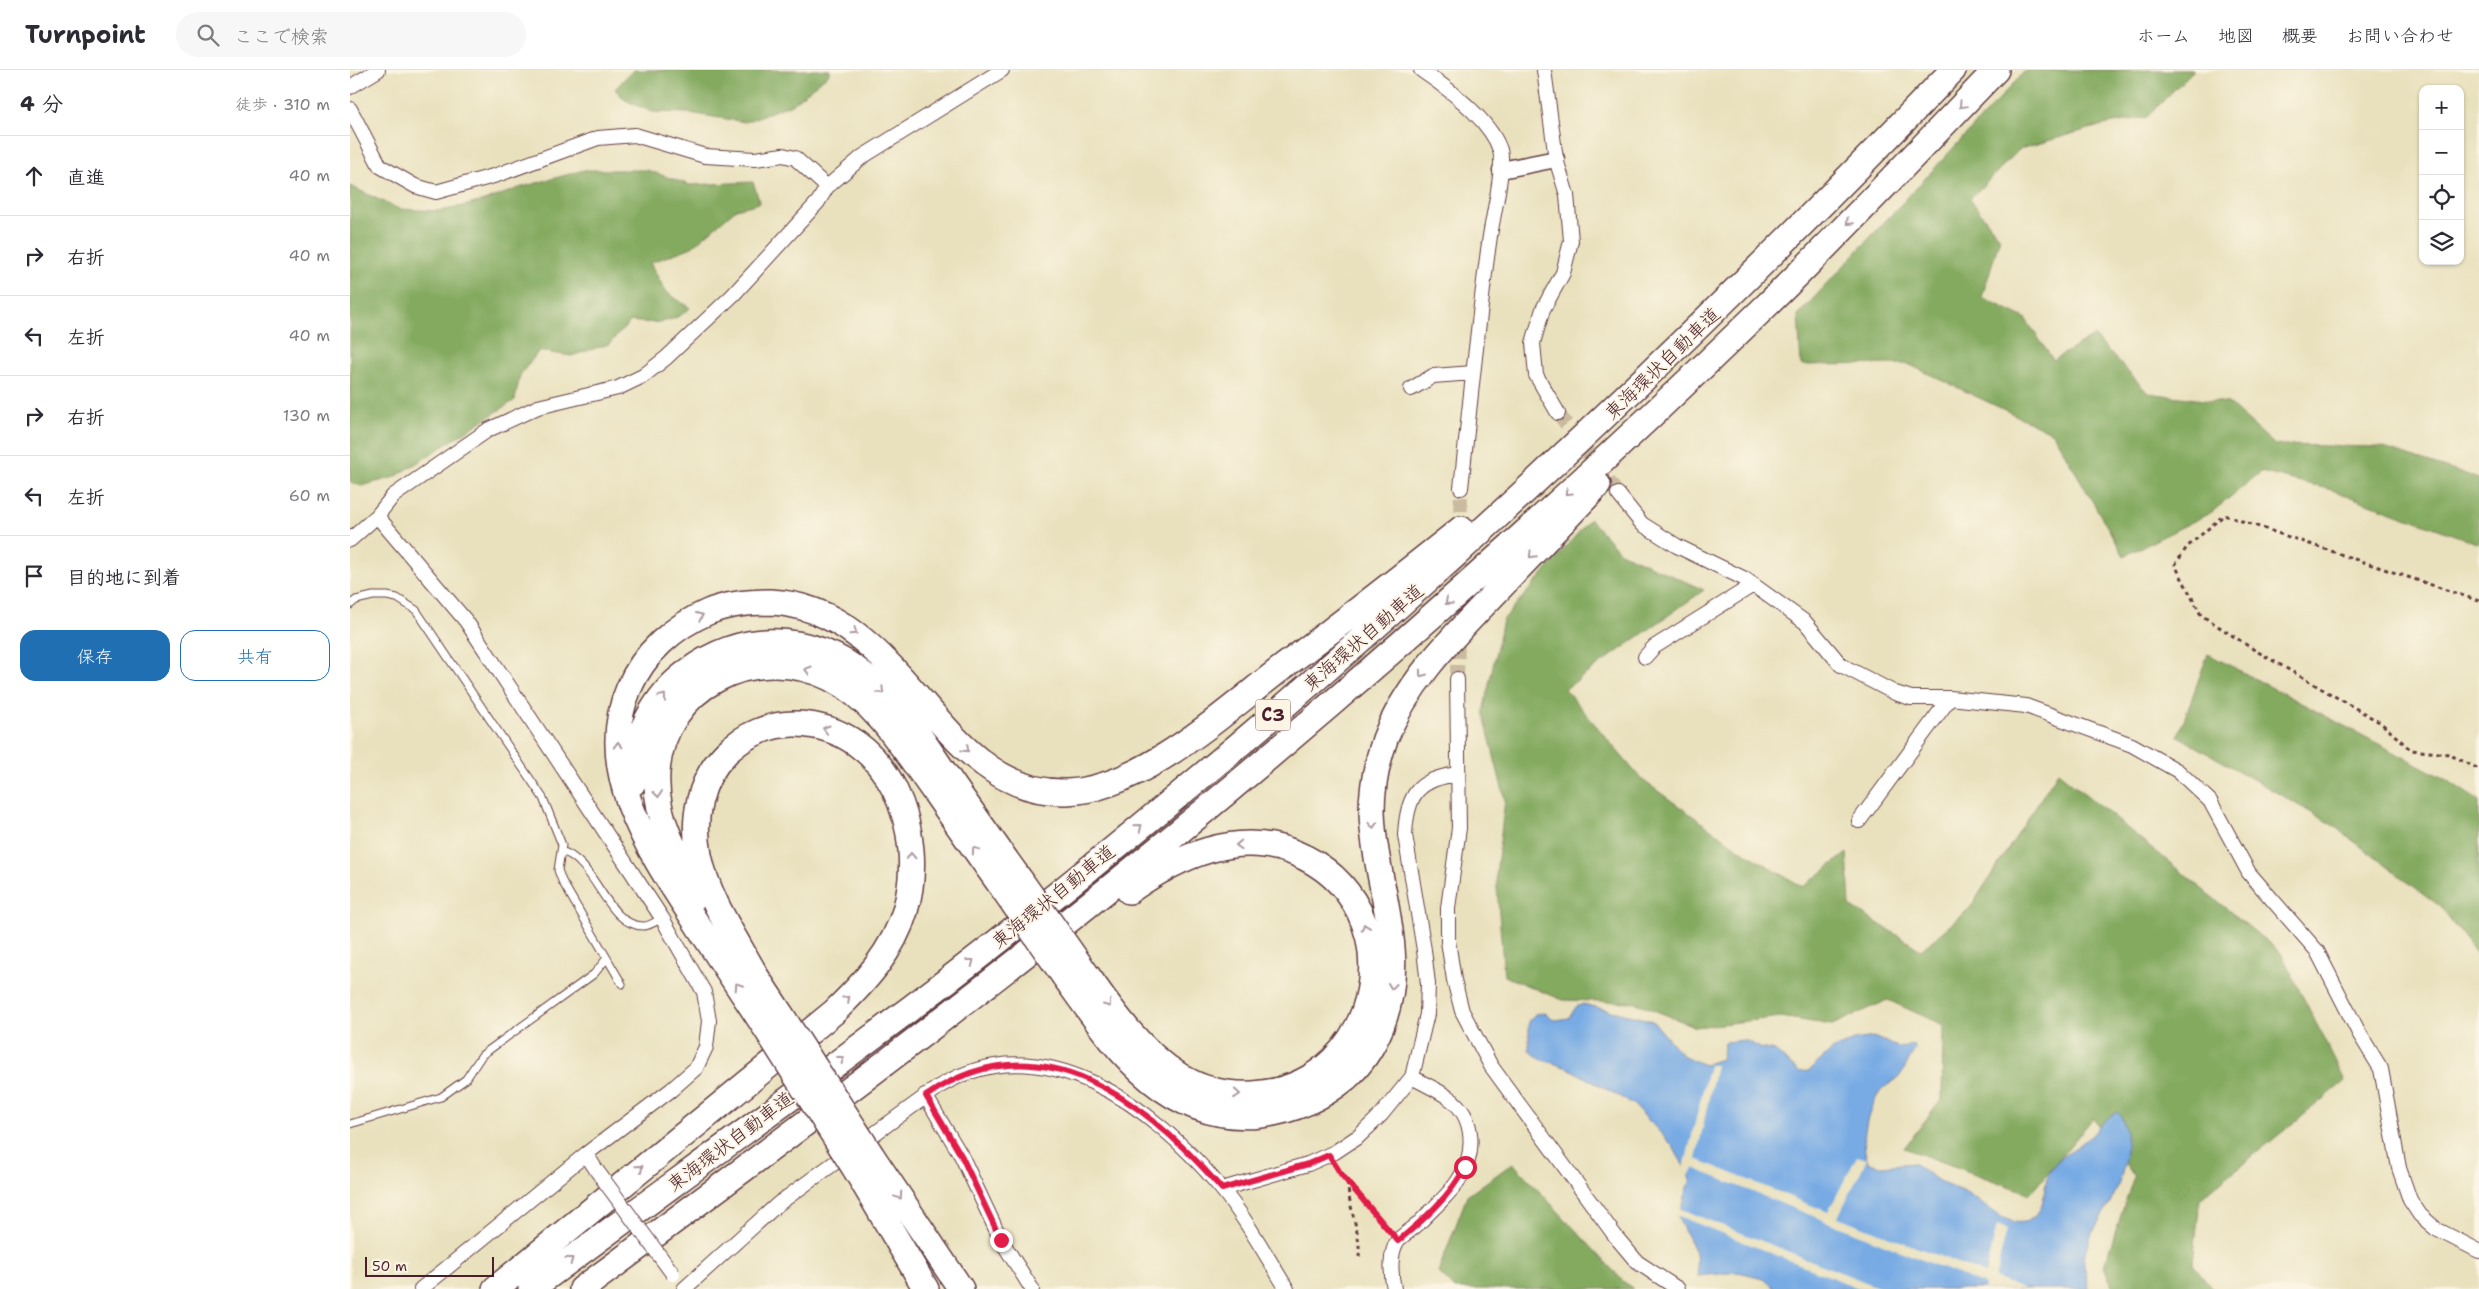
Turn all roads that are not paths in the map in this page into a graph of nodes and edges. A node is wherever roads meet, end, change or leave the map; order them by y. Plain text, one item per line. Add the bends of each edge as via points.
1 (378, 70) edge
2 (1002, 70) edge
3 (1421, 70) edge
4 (1544, 70) edge
5 (1953, 70) edge
6 (1996, 70) edge
7 (350, 86) edge
8 (350, 109) edge
9 (1556, 159) junction
10 (1501, 170) junction
11 (827, 187) junction
12 (1749, 279) junction
13 (1769, 303) junction
14 (1473, 373) junction
15 (1411, 388) dead end
16 (1558, 413) tunnel mouth
17 (1461, 488) tunnel mouth
18 (1618, 494) tunnel mouth
19 (377, 516) junction
20 (350, 540) edge
21 (1753, 585) junction
22 (350, 605) edge
23 (1645, 657) dead end
24 (1457, 680) tunnel mouth
25 (1950, 698) junction
26 (1458, 774) junction
27 (1859, 821) dead end
28 (646, 841) junction
29 (561, 852) junction
30 (1012, 885) junction
31 (662, 918) junction
32 (607, 958) junction
33 (1072, 970) junction
34 (755, 974) junction
35 (622, 984) dead end
36 (773, 1021) junction
37 (1412, 1077) junction
38 (926, 1096) junction
39 (350, 1124) edge
40 (795, 1132) junction
41 (586, 1154) junction
42 (863, 1161) junction
43 (1222, 1189) junction
44 (2479, 1251) edge
45 (421, 1289) edge
46 (495, 1289) edge
47 (531, 1289) edge
48 (582, 1289) edge
49 (684, 1289) edge
50 (926, 1289) edge
51 (961, 1289) edge
52 (1032, 1289) edge
53 (1287, 1289) edge
54 (1394, 1289) edge
55 (1678, 1289) edge

1 - 7 street
2 - 11 street via 876,147
3 - 10 street via 1465,102 1487,129 1500,150
4 - 9 street
5 - 12 highway, 東海環状自動車道 / C3
6 -> 13 highway, 東海環状自動車道 / C3
8 - 11 street via 380,166 416,186 436,192 497,175 598,138 635,135 705,156 755,159 783,155 794,158
9 - 10 street
9 - 16 street via 1567,195 1571,241 1563,273 1543,309 1533,343 1536,375
10 - 14 street
11 - 19 street via 818,202 733,295 643,376 618,388 538,408 488,430 393,496
28 -> 12 highway via 627,797 622,774 618,729 622,709 638,670 671,633 693,619 713,610 758,602 781,603 824,615 863,638 959,742 994,772 1024,786 1046,791 1089,790 1109,784 1155,762 1188,739 1386,589 1521,481 1711,308
47 -> 12 highway, 東海環状自動車道 / C3 via 949,980 1223,758 1506,509
13 -> 33 highway via 1446,644 1422,672 1394,719 1378,763 1372,810 1394,950 1391,996 1377,1036 1353,1071 1320,1096 1284,1111 1240,1116 1199,1108 1162,1090 1127,1059
13 -> 40 highway, 東海環状自動車道 / C3 via 1498,557 1259,766 1058,930
14 - 15 street via 1433,376
14 - 17 street
18 - 21 street via 1642,524
19 - 20 street
19 - 31 street via 466,621
21 - 23 street via 1654,647
21 - 25 street via 1805,622 1841,665 1910,698
22 - 29 lane via 356,600 387,596 397,598 416,610 543,798 562,845
24 - 26 street
25 - 27 street
25 - 44 street via 2026,706 2075,722 2132,745 2178,771 2210,801 2249,873 2317,951 2381,1069 2399,1168 2410,1200 2420,1215 2436,1229
26 - 37 street via 1426,782 1408,805 1405,835 1428,984 1427,1014
26 - 55 street via 1459,828 1448,908 1448,941 1462,1011 1491,1066 1616,1237 1637,1262
28 -> 30 highway via 634,798 635,751 643,729 666,692 698,664 736,646 755,642 798,644 841,660 880,689 916,732
36 -> 28 highway via 674,889
29 - 31 lane via 583,866 625,921 644,926
29 - 32 lane via 558,870 562,881
30 - 33 highway, bridge
30 -> 34 highway via 900,743 860,700 831,679 811,670 774,664 737,670 705,686 677,714 660,752 657,794 661,816 679,858
31 - 41 street via 704,992 709,1022 706,1047 696,1068
32 - 35 lane
32 - 39 lane via 594,974 482,1055 466,1079 450,1092
33 -> 40 highway via 1163,1064 1201,1087 1245,1094 1286,1089 1323,1070 1338,1056 1351,1040 1368,1002 1372,959 1370,940 1356,906 1344,888 1309,859 1285,849 1260,845 1237,845 1199,852 1144,880 850,1098
34 - 36 highway
46 -> 34 highway via 834,1012 884,956 898,928 910,891 911,868 902,804 879,765 848,738 830,730 791,724 752,734 735,744 720,760 708,776 701,794 696,834 705,876
36 - 42 highway, bridge
37 - 43 street via 1359,1136 1329,1155
37 - 54 street via 1450,1099 1463,1112 1472,1144 1459,1181 1398,1241 1391,1267
38 - 43 street via 956,1076 980,1068 1025,1063 1071,1073 1108,1091 1164,1129
38 - 49 street via 778,1204
38 - 52 street via 958,1150 1001,1240
40 - 48 highway, 東海環状自動車道 / C3
41 - 45 street
41 - 49 street, bridge
42 - 50 highway
42 -> 51 highway
43 - 53 street

